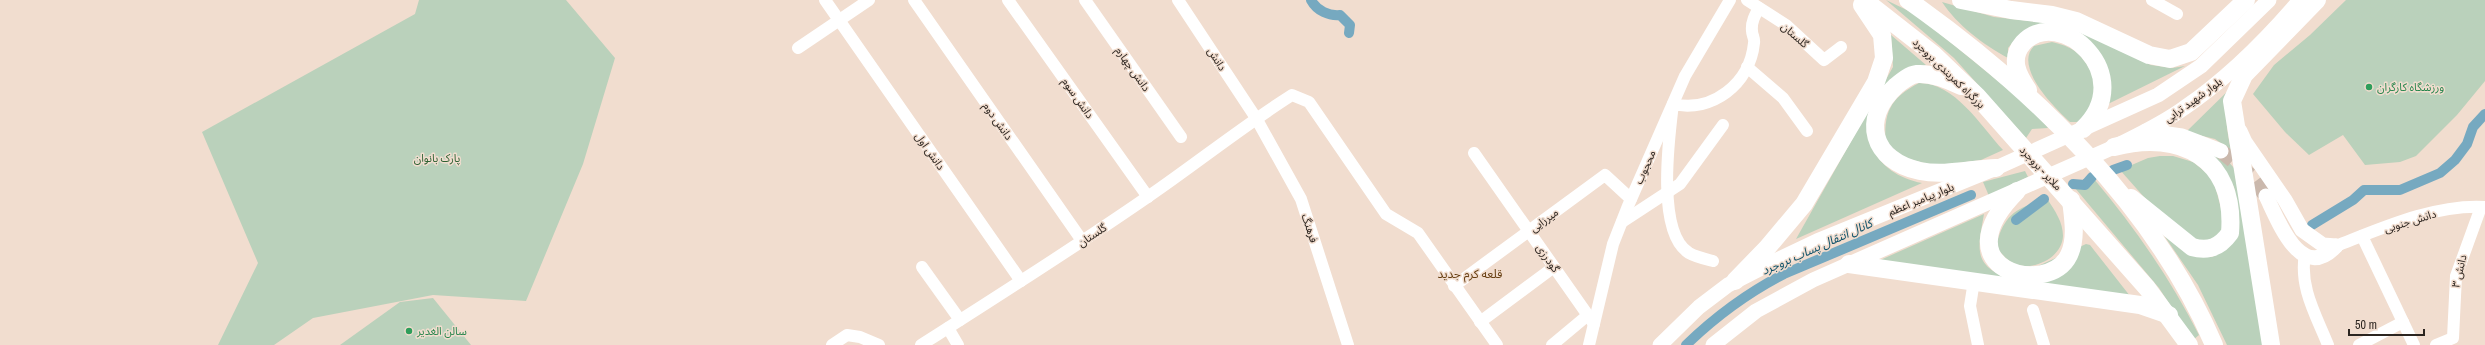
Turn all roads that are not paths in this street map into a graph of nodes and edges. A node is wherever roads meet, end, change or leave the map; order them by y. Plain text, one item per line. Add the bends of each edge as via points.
1 (826, 0) edge
2 (869, 0) edge
3 (914, 0) edge
4 (1008, 0) edge
5 (1085, 0) edge
6 (1178, 0) edge
7 (1730, 0) edge
8 (1747, 0) edge
9 (1858, 0) edge
10 (1864, 0) edge
11 (1908, 0) edge
12 (1961, 0) edge
13 (2152, 0) edge
14 (2246, 0) edge
15 (2269, 0) edge
16 (2300, 0) edge
17 (2317, 0) edge
18 (1759, 8) junction
19 (2177, 14) dead end
20 (839, 20) junction
21 (1840, 47) dead end
22 (798, 48) dead end
23 (1747, 67) junction
24 (1977, 96) junction
25 (1673, 104) junction
26 (2232, 106) junction
27 (2046, 115) junction
28 (1256, 118) junction
29 (1722, 125) dead end
30 (2084, 129) junction
31 (1807, 131) dead end
32 (2146, 131) junction
33 (1180, 137) dead end
34 (2010, 137) joint
35 (2046, 146) joint
36 (2114, 147) junction
37 (2220, 151) tunnel mouth
38 (1474, 153) dead end
39 (1996, 168) junction
40 (2106, 177) junction
41 (2017, 191) junction
42 (1668, 193) junction
43 (2266, 196) tunnel mouth
44 (1148, 197) junction
45 (1631, 199) junction
46 (2071, 200) junction
47 (2483, 207) edge
48 (1622, 222) junction
49 (1529, 231) junction
50 (2362, 236) junction
51 (1083, 242) junction
52 (2336, 246) junction
53 (2305, 254) junction
54 (1713, 261) dead end
55 (1848, 264) junction
56 (922, 267) dead end
57 (1554, 267) junction
58 (1021, 281) junction
59 (1735, 281) junction
60 (1974, 281) junction
61 (1454, 286) junction
62 (2033, 310) dead end
63 (2170, 316) junction
64 (960, 320) junction
65 (1592, 320) junction
66 (1480, 322) junction
67 (2403, 322) junction
68 (948, 328) junction
69 (832, 345) edge
70 (879, 345) edge
71 (921, 345) edge
72 (958, 345) edge
73 (1348, 345) edge
74 (1497, 345) edge
75 (1552, 345) edge
76 (1589, 345) edge
77 (1660, 345) edge
78 (1713, 345) edge
79 (1978, 345) edge
80 (2044, 345) edge
81 (2189, 345) edge
82 (2214, 345) edge
83 (2271, 345) edge
84 (2328, 345) edge
85 (2359, 345) edge
86 (2414, 345) edge
87 (2436, 345) edge

1 - 20 street, دانش اول
2 - 20 street
3 - 51 street, دانش دوم
4 - 44 street, دانش سوم
5 - 33 street, دانش چهارم
6 - 28 street, دانش
7 - 25 street, محجوب via 1685,76
8 - 18 street, گلستان
9 - 59 highway via 1882,35 1884,58 1876,82 1804,204
10 - 24 highway, بزرگراه کمربندی بروجرد via 1933,54
11 - 27 highway via 1998,68
12 - 14 highway via 2076,21 2149,55 2170,59 2191,52
13 - 19 street
15 - 30 main road, بلوار شهید ترابی via 2224,47 2178,82 2158,95
16 - 32 main road, بلوار شهید ترابی via 2235,69 2183,109
17 - 26 highway via 2244,76 2235,91
18 - 21 street, گلستان via 1786,25 1824,60
18 - 23 street via 1752,22 1755,42
20 - 22 street
20 - 58 street, دانش اول
23 - 25 street via 1733,88 1721,98 1690,108
23 - 31 street via 1783,98
24 - 34 highway, بزرگراه کمربندی بروجرد
24 - 39 highway via 1962,86 1935,76 1915,74 1892,89 1880,106 1875,129 1877,140 1888,158 1921,172 1941,173
25 - 42 street via 1666,169
25 - 45 street, محجوب
26 - 52 main road via 2244,142 2285,200 2302,230 2322,245
26 - 83 highway
27 - 30 highway via 2019,76 2015,60 2020,46 2029,37 2051,31 2074,40 2085,48 2099,68 2104,93 2096,115
27 - 40 highway
28 - 44 street, گلستان
28 - 61 street, گلستان via 1292,95 1310,102 1386,214 1418,233
28 - 73 street, فرهنگ via 1301,199
29 - 42 street via 1680,184
30 - 35 main road, بلوار شهید ترابی
32 - 36 main road, بلوار شهید ترابی
32 - 37 main road via 2182,136
34 - 46 highway, ملایر - بروجرد
35 - 39 main road, بلوار پیامبر اعظم
36 - 40 highway via 2132,142 2158,142 2189,150 2202,158 2214,167 2223,180 2230,205 2230,233 2218,246 2200,249 2192,247
36 - 41 main road, بلوار شهید ترابی
38 - 49 street, گودرزی
39 - 59 main road, بلوار پیامبر اعظم via 1817,241
40 - 82 highway via 2170,262
41 - 46 highway via 2006,201 1992,222 1988,241 1990,253 1996,263 2017,273 2042,274 2064,262 2072,245
41 - 55 main road
42 - 48 street
42 - 54 street via 1671,221 1678,240 1688,253
43 - 53 main road via 2284,235
44 - 51 street, گلستان
45 - 48 street, محجوب
45 - 49 street, میرزایی via 1605,175
46 - 63 highway
47 - 50 street, دانش جنوبی via 2448,209
47 - 87 street, دانش ۳ via 2456,276 2453,338
48 - 65 street, محجوب via 1613,244
49 - 57 street, گودرزی
49 - 61 street, میرزایی
50 - 52 street, دانش جنوبی
50 - 67 street
51 - 58 street, گلستان
52 - 53 main road via 2325,256
53 - 84 street via 2305,290
55 - 60 highway
55 - 78 main road via 1756,311
56 - 64 street
57 - 65 street, گودرزی
57 - 66 street
58 - 64 street, گلستان
59 - 77 main road, بلوار پیامبر اعظم via 1699,307
60 - 63 highway via 2140,305
60 - 79 street via 1970,306
61 - 66 street
62 - 80 street
63 - 81 highway
64 - 68 street, گلستان
65 - 75 street
65 - 76 street, محجوب
66 - 74 street
67 - 85 street
67 - 86 street
68 - 71 street, گلستان
68 - 72 street
69 - 70 street via 847,335

